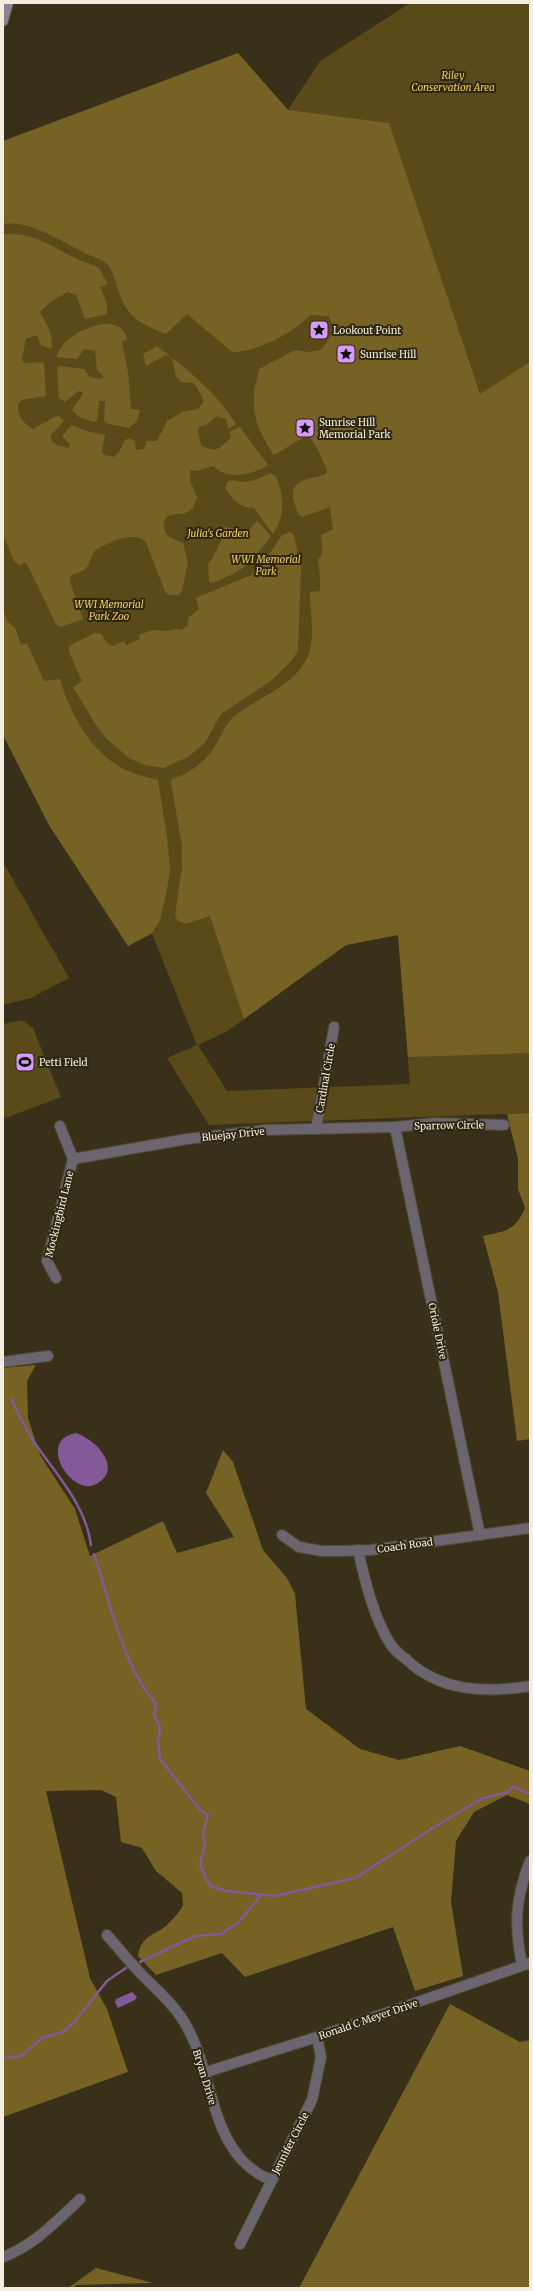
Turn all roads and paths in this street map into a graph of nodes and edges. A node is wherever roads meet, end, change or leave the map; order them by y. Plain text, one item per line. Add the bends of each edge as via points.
1 (8, 3) edge
2 (3, 21) edge
3 (334, 1027) dead end
4 (504, 1125) dead end
5 (60, 1126) dead end
6 (395, 1127) junction
7 (316, 1129) junction
8 (73, 1160) junction
9 (56, 1278) dead end
10 (48, 1356) dead end
11 (3, 1362) edge
12 (530, 1528) edge
13 (282, 1535) dead end
14 (480, 1535) junction
15 (358, 1550) junction
16 (530, 1686) edge
17 (530, 1861) edge
18 (107, 1935) dead end
19 (526, 1964) edge
20 (317, 2037) junction
21 (206, 2072) junction
22 (271, 2180) junction
23 (80, 2199) dead end
24 (240, 2244) dead end
25 (3, 2257) edge

1 - 2 main road
3 - 7 street, Cardinal Circle
4 - 6 street, Sparrow Circle via 435,1123
5 - 8 street, Mockingbird Lane
6 - 7 street, Bluejay Drive
6 - 14 street, Oriole Drive
7 - 8 street, Bluejay Drive via 264,1130 187,1139
8 - 9 street, Mockingbird Lane via 48,1261
10 - 11 street
12 - 14 street, Coach Road
13 - 15 street, Coach Road via 299,1547 322,1551
14 - 15 street, Coach Road
15 - 16 street via 366,1590 392,1646 415,1668 436,1681 467,1689 498,1691
17 - 19 street via 520,1886 516,1913 517,1938
18 - 21 street, Bryan Drive via 171,2004 188,2028
19 - 20 street, Ronald C Meyer Drive
20 - 21 street, Ronald C Meyer Drive
20 - 22 street, Jennifer Circle via 321,2057 312,2100
21 - 22 street, Bryan Drive via 218,2120 229,2142 257,2175
22 - 24 street, Jennifer Circle
23 - 25 street via 43,2233 14,2253

